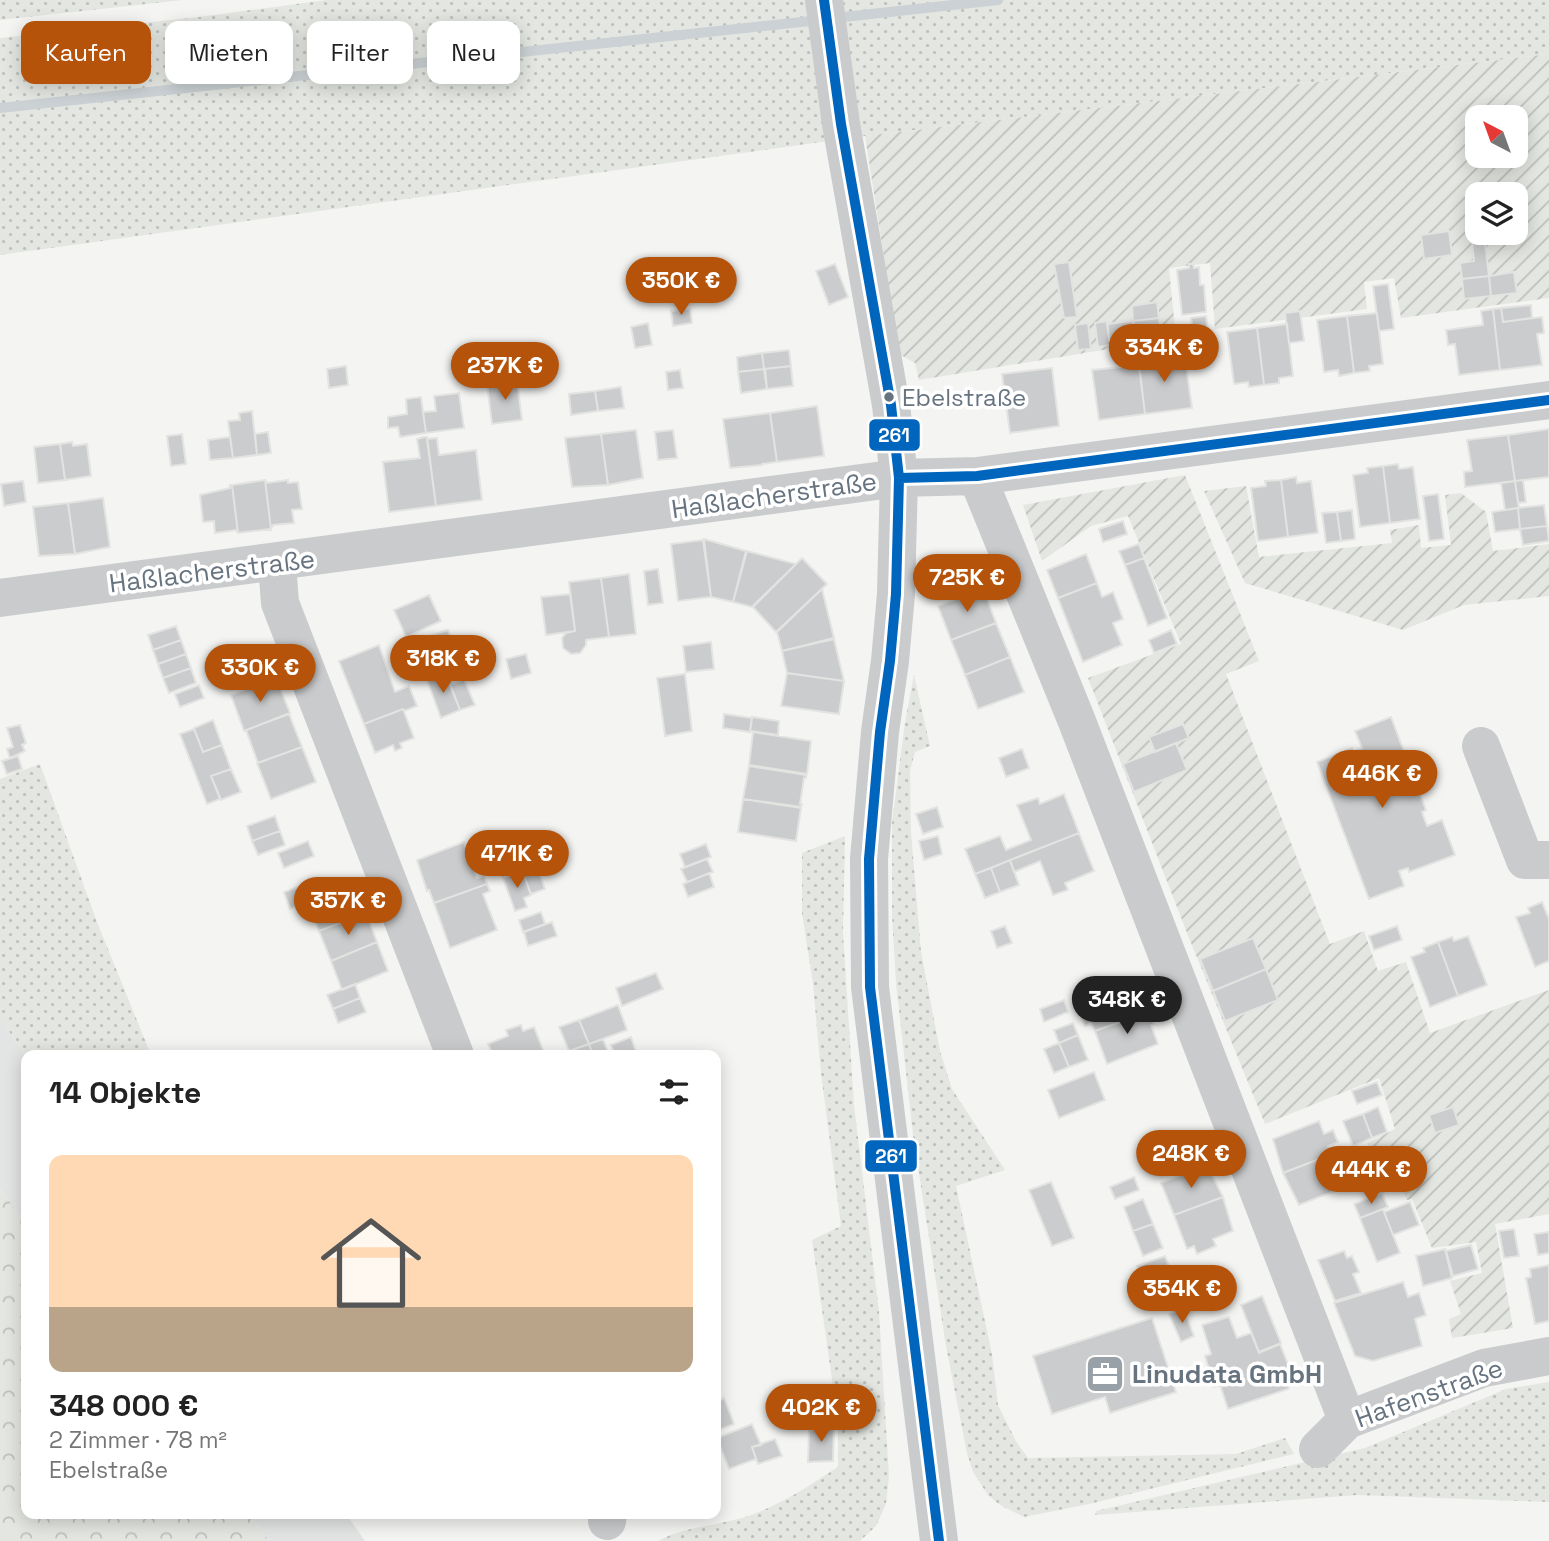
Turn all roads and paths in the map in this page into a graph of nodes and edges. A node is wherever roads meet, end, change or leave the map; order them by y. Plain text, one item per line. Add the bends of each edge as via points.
1 (824, 0) edge
2 (1549, 400) edge
3 (977, 476) junction
4 (899, 478) junction
5 (277, 563) junction
6 (0, 598) edge
7 (1481, 746) dead end
8 (1549, 860) edge
9 (452, 1050) edge
10 (1549, 1356) edge
11 (1347, 1420) junction
12 (1318, 1448) dead end
13 (939, 1541) edge

1 - 4 street
2 - 3 street, Haßlacherstraße
3 - 4 street, Haßlacherstraße
3 - 11 street
4 - 5 street, Haßlacherstraße
4 - 13 street via 896,594 869,859 870,987
5 - 6 street, Haßlacherstraße
5 - 9 street via 280,603
7 - 8 street via 1525,860
10 - 11 street, Hafenstraße via 1484,1368
11 - 12 street, Hafenstraße

